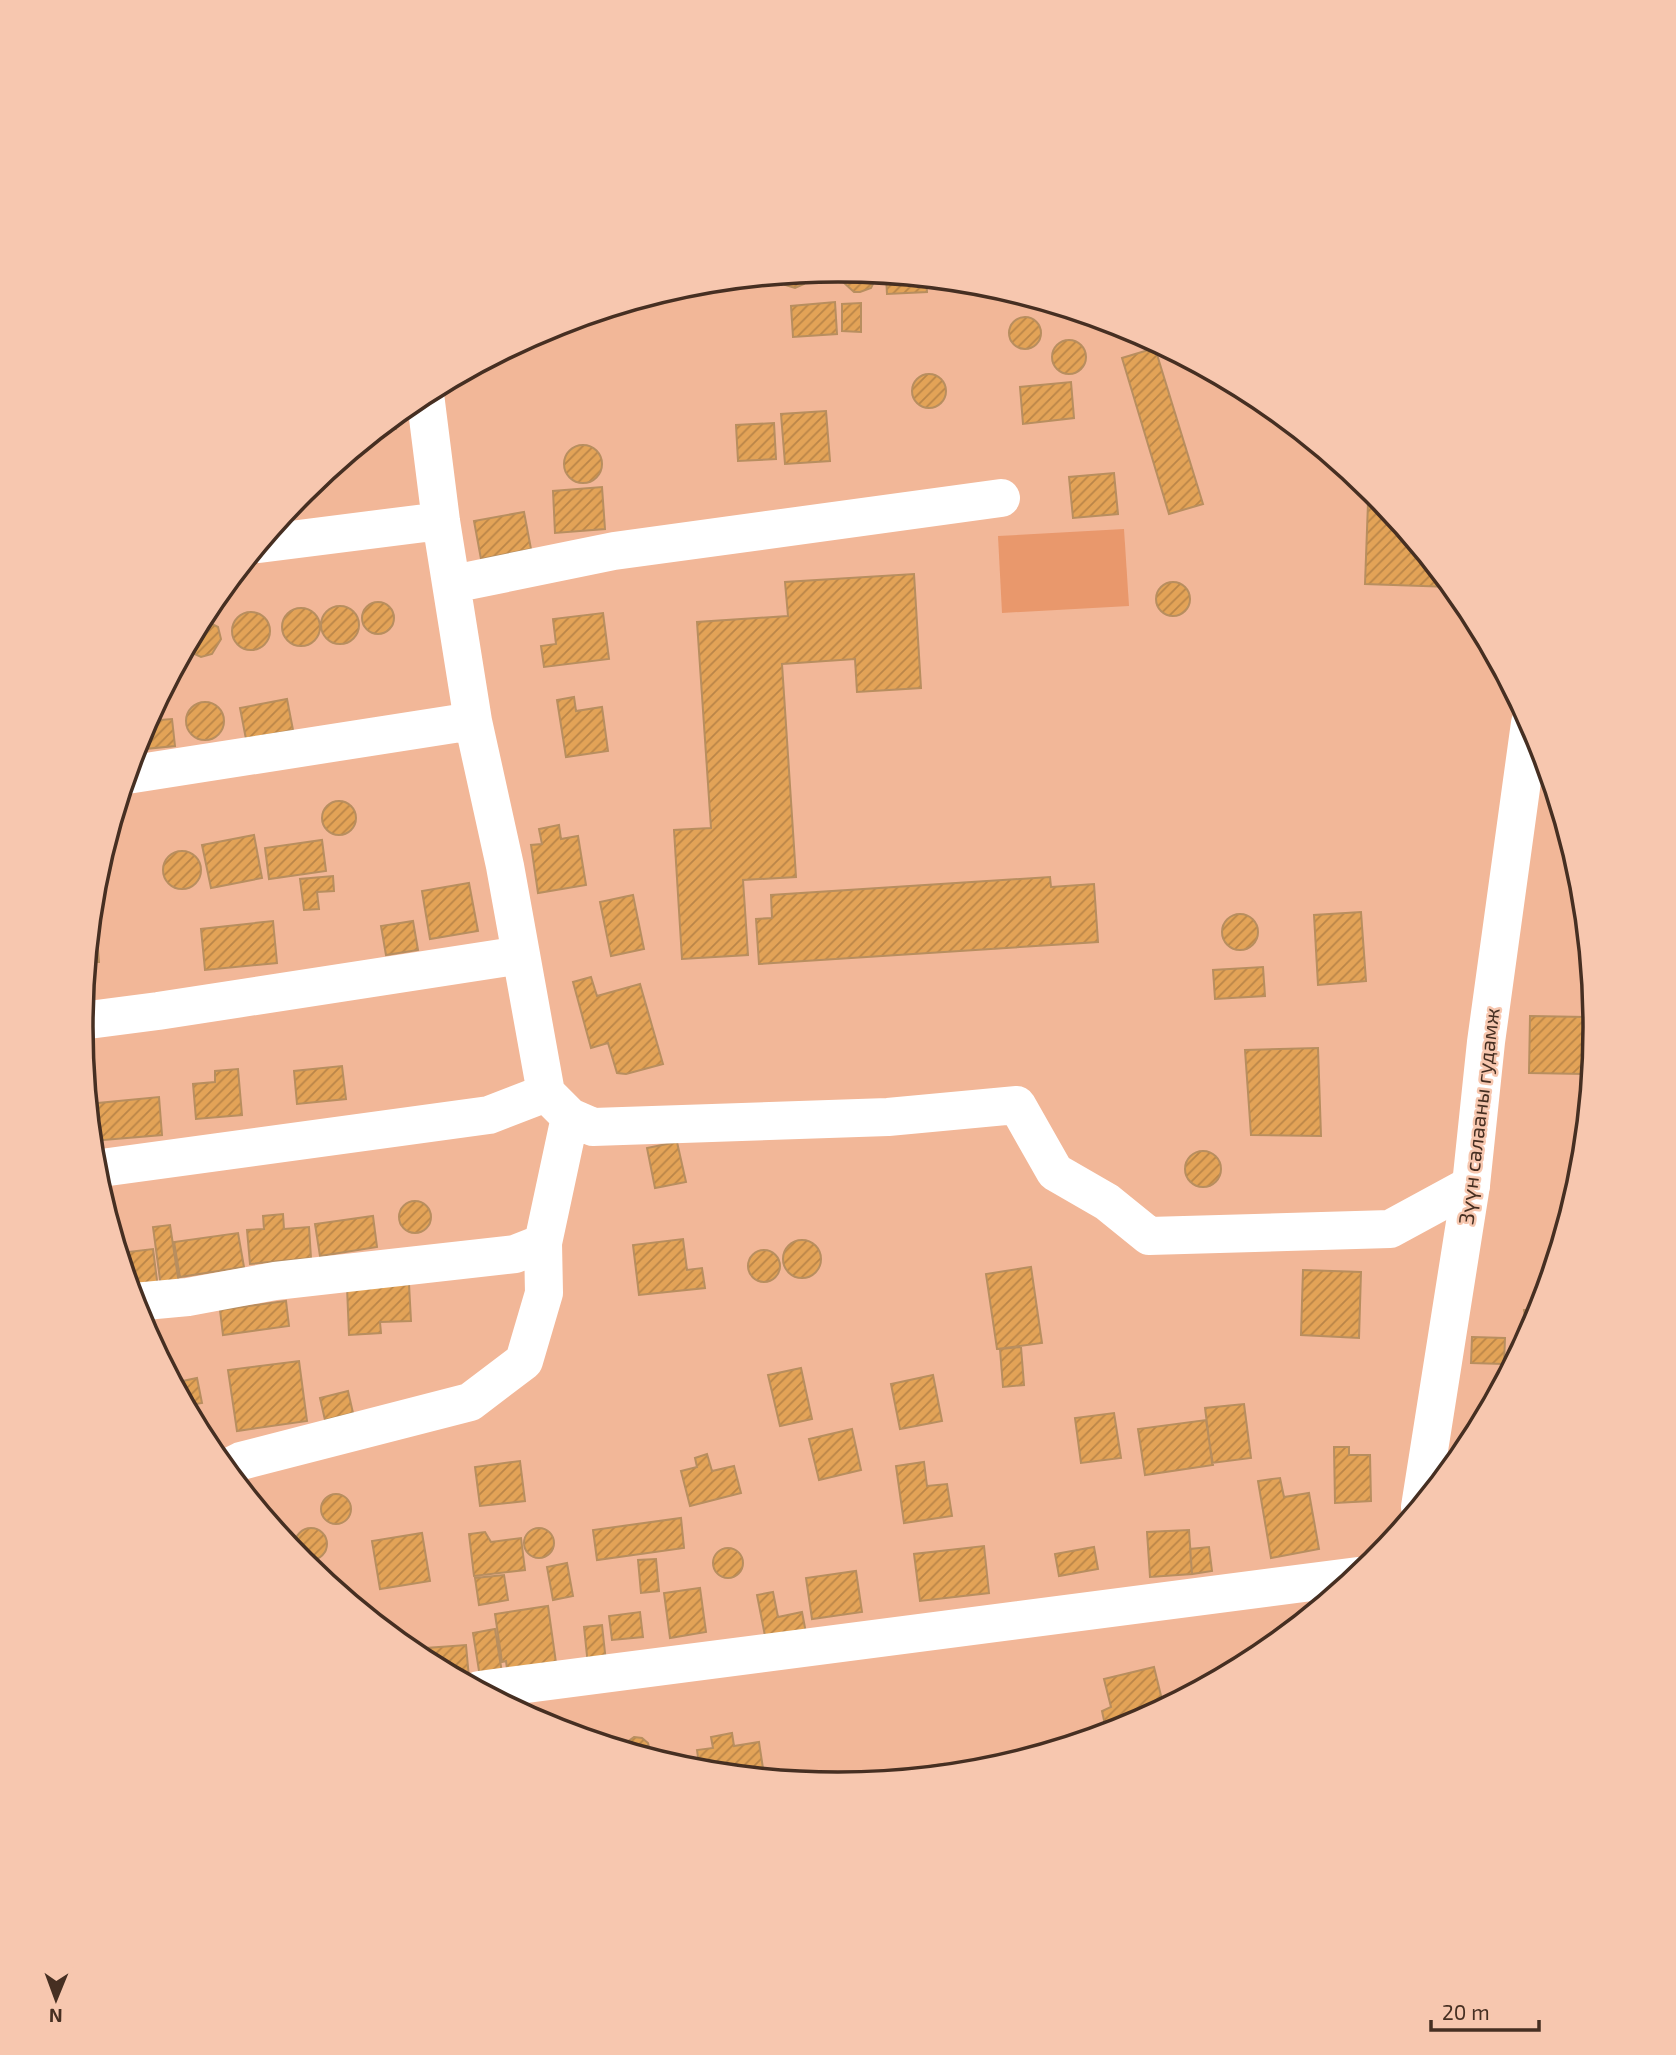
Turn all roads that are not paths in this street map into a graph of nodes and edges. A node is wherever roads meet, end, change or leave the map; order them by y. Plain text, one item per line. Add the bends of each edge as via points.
1 (427, 406) edge
2 (1001, 498) dead end
3 (441, 521) junction
4 (273, 542) edge
5 (453, 584) junction
6 (473, 721) junction
7 (1527, 743) edge
8 (137, 773) edge
9 (522, 955) junction
10 (93, 1020) edge
11 (558, 1105) junction
12 (106, 1167) edge
13 (1471, 1185) junction
14 (544, 1243) junction
15 (145, 1301) edge
16 (235, 1464) edge
17 (1423, 1488) edge
18 (1339, 1578) edge
19 (493, 1688) edge

1 - 3 street
2 - 5 street via 614,551
3 - 4 street
3 - 5 street
5 - 6 street
6 - 8 street
6 - 9 street
7 - 13 street, Зүүн салааны гудамж
9 - 10 street
9 - 11 street
11 - 12 street
11 - 13 street via 593,1127 888,1118 1017,1105 1055,1171 1107,1202 1149,1236 1391,1228
11 - 14 street
13 - 17 street, Зүүн салааны гудамж
14 - 15 street via 515,1254
14 - 16 street via 544,1293 524,1361 470,1402
18 - 19 street

